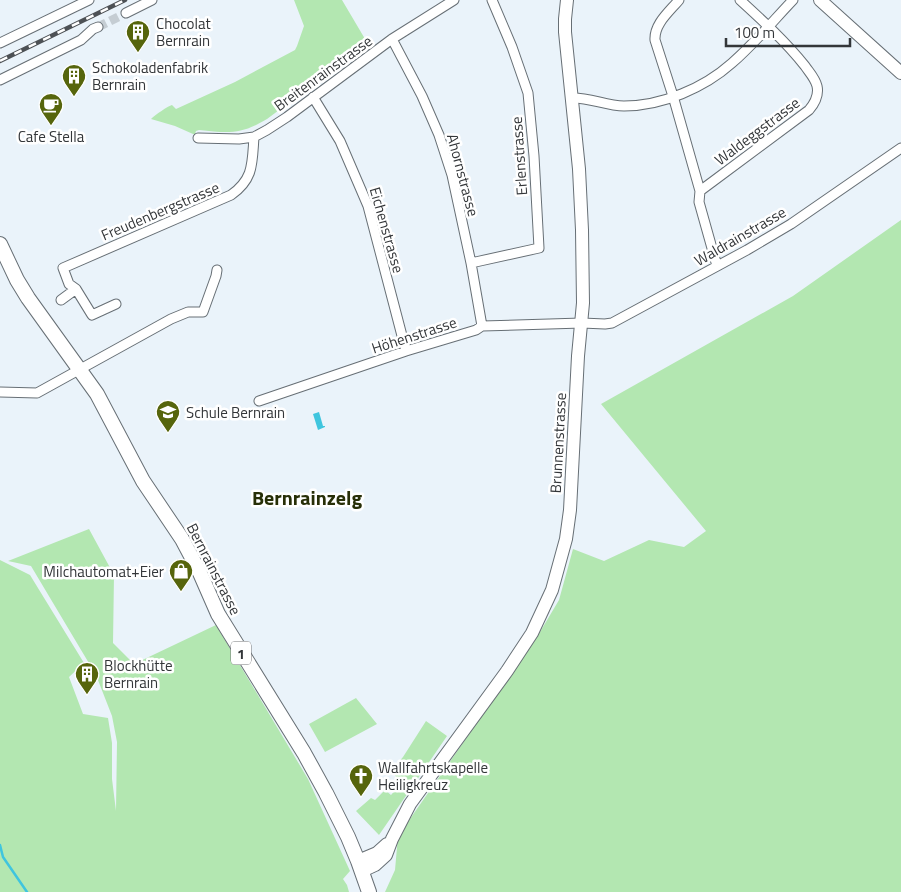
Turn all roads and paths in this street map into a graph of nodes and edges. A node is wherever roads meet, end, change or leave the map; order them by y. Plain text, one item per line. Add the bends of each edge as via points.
1 (89, 0) edge
2 (152, 0) edge
3 (454, 0) edge
4 (492, 0) edge
5 (567, 0) edge
6 (679, 0) edge
7 (740, 0) edge
8 (794, 0) edge
9 (820, 0) edge
10 (126, 12) tunnel mouth
11 (769, 26) junction
12 (98, 27) tunnel mouth
13 (392, 39) junction
14 (0, 43) edge
15 (901, 73) edge
16 (0, 80) edge
17 (673, 96) junction
18 (312, 97) junction
19 (571, 98) junction
20 (254, 137) junction
21 (198, 138) dead end
22 (901, 148) edge
23 (700, 191) junction
24 (0, 244) edge
25 (471, 263) junction
26 (717, 266) junction
27 (217, 270) dead end
28 (76, 290) junction
29 (61, 300) dead end
30 (116, 304) dead end
31 (582, 323) junction
32 (482, 326) junction
33 (406, 351) junction
34 (80, 370) junction
35 (0, 392) edge
36 (259, 401) dead end
37 (360, 866) junction
38 (369, 892) edge

1 - 14 street
2 - 10 street
3 - 13 street, Breitenrainstrasse
4 - 25 street, Erlenstrasse via 528,93 539,248
5 - 19 main road, Brunnenstrasse via 565,32
6 - 17 street via 660,22 655,35
7 - 11 street
8 - 11 street
9 - 15 main road
11 - 17 street via 724,70
11 - 23 street, Waldeggstrasse via 814,79 818,89 816,101 809,110
12 - 16 street via 81,40
13 - 18 street, Breitenrainstrasse
13 - 25 street, Ahornstrasse via 439,135 452,175
17 - 19 street via 625,106
17 - 23 street
18 - 20 street, Breitenrainstrasse
18 - 33 street, Eichenstrasse via 340,141 368,206
19 - 31 main road, Brunnenstrasse via 582,230
20 - 21 street, Breitenrainstrasse via 238,140
20 - 28 street, Freudenbergstrasse via 250,171 241,188 231,196 63,268
22 - 26 street, Waldrainstrasse via 790,224
23 - 26 street via 699,202
24 - 34 main road, Bernrainstrasse / 1 via 24,292
25 - 32 street, Ahornstrasse
26 - 31 street, Waldrainstrasse via 612,323
27 - 34 street via 203,312 188,312 171,319
28 - 29 street
28 - 30 street, Freudenbergstrasse via 92,315
31 - 32 street, Höhenstrasse
31 - 37 main road, Brunnenstrasse via 570,510 552,590 532,633 410,804 392,839
32 - 33 street, Höhenstrasse
33 - 36 street, Höhenstrasse
34 - 35 street via 36,392
34 - 37 main road, Bernrainstrasse / 1 via 143,481 182,539 218,614 304,753
37 - 38 main road, Bernrainstrasse / 1

